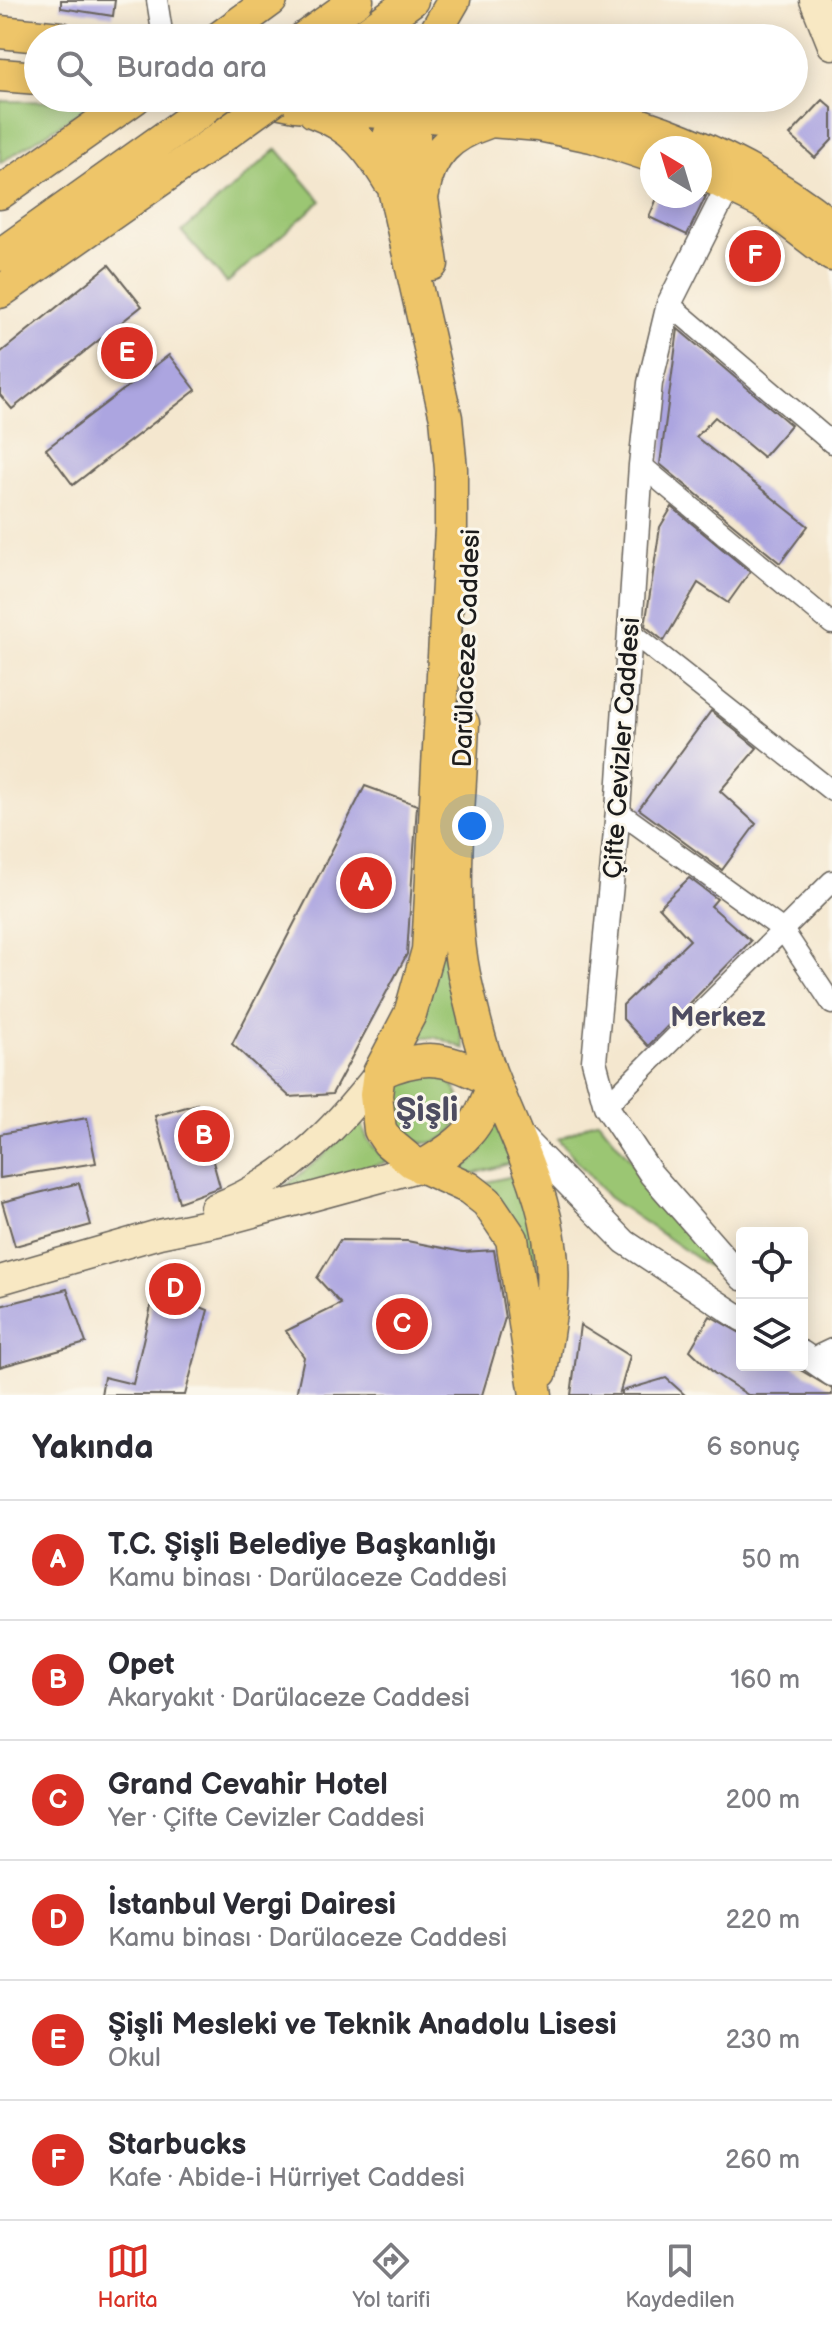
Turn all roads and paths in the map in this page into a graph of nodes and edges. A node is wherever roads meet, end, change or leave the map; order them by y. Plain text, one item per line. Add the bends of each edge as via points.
1 (157, 0) edge
2 (271, 0) edge
3 (357, 0) edge
4 (412, 0) edge
5 (814, 0) edge
6 (161, 24) edge
7 (238, 24) edge
8 (324, 24) edge
9 (379, 24) edge
10 (0, 32) edge
11 (24, 34) edge
12 (832, 45) edge
13 (0, 50) edge
14 (24, 51) edge
15 (0, 75) edge
16 (24, 77) edge
17 (0, 91) edge
18 (24, 92) edge
19 (115, 112) edge
20 (200, 112) edge
21 (267, 112) edge
22 (309, 112) edge
23 (395, 112) edge
24 (399, 112) edge
25 (435, 112) edge
26 (591, 112) edge
27 (493, 121) junction
28 (640, 152) edge
29 (45, 161) junction
30 (712, 173) edge
31 (734, 175) junction
32 (0, 185) edge
33 (392, 187) junction
34 (0, 193) edge
35 (422, 196) junction
36 (832, 227) edge
37 (0, 255) edge
38 (832, 255) edge
39 (0, 292) edge
40 (669, 304) junction
41 (832, 443) edge
42 (641, 465) junction
43 (832, 624) edge
44 (630, 631) junction
45 (832, 791) edge
46 (618, 811) junction
47 (832, 881) edge
48 (783, 930) junction
49 (832, 1004) edge
50 (379, 1073) junction
51 (494, 1082) junction
52 (606, 1106) junction
53 (515, 1129) junction
54 (421, 1167) junction
55 (159, 1234) junction
56 (736, 1271) edge
57 (0, 1280) edge
58 (736, 1315) edge
59 (812, 1351) edge
60 (832, 1374) edge
61 (536, 1395) edge

1 - 6 street
2 - 7 main road
3 - 8 main road
4 - 9 main road
5 - 12 main road
10 - 11 main road
13 - 14 main road
15 - 16 main road
17 - 18 main road
19 - 29 main road
20 - 37 main road
21 - 39 main road, bridge via 224,135
22 - 33 main road via 352,131 367,145
23 - 33 main road, Darülaceze Caddesi via 389,137
24 - 35 main road, Darülaceze Caddesi via 413,138
25 - 27 main road
26 - 31 main road via 618,118
27 - 28 main road via 568,130
27 - 35 main road via 443,147 429,166
29 - 32 main road
29 - 34 main road
30 - 31 main road
31 - 36 main road
31 - 38 main road
31 - 40 street, Çifte Cevizler Caddesi
33 - 50 main road, Darülaceze Caddesi via 446,418 451,528 428,950 410,1014
35 - 51 main road, Darülaceze Caddesi via 471,460 458,935 471,1005
40 - 41 street
40 - 42 street, Çifte Cevizler Caddesi via 650,383
42 - 43 street
42 - 44 street, Çifte Cevizler Caddesi
44 - 45 street
44 - 46 street, Çifte Cevizler Caddesi
46 - 48 street
46 - 52 street, Çifte Cevizler Caddesi via 594,1061
47 - 48 street
48 - 49 street
48 - 52 street
50 - 51 main road via 430,1058
50 - 54 main road via 380,1130 401,1155
50 - 55 main road, Darülaceze Caddesi via 350,1111 288,1169
51 - 53 main road
51 - 54 main road, Darülaceze Caddesi via 465,1140
52 - 56 street, Çifte Cevizler Caddesi via 651,1174
53 - 58 street via 625,1242
53 - 61 main road via 538,1184 552,1252 552,1302
54 - 55 main road, Darülaceze Caddesi
54 - 61 main road via 487,1202 512,1239
55 - 57 main road, Darülaceze Caddesi
59 - 60 street

